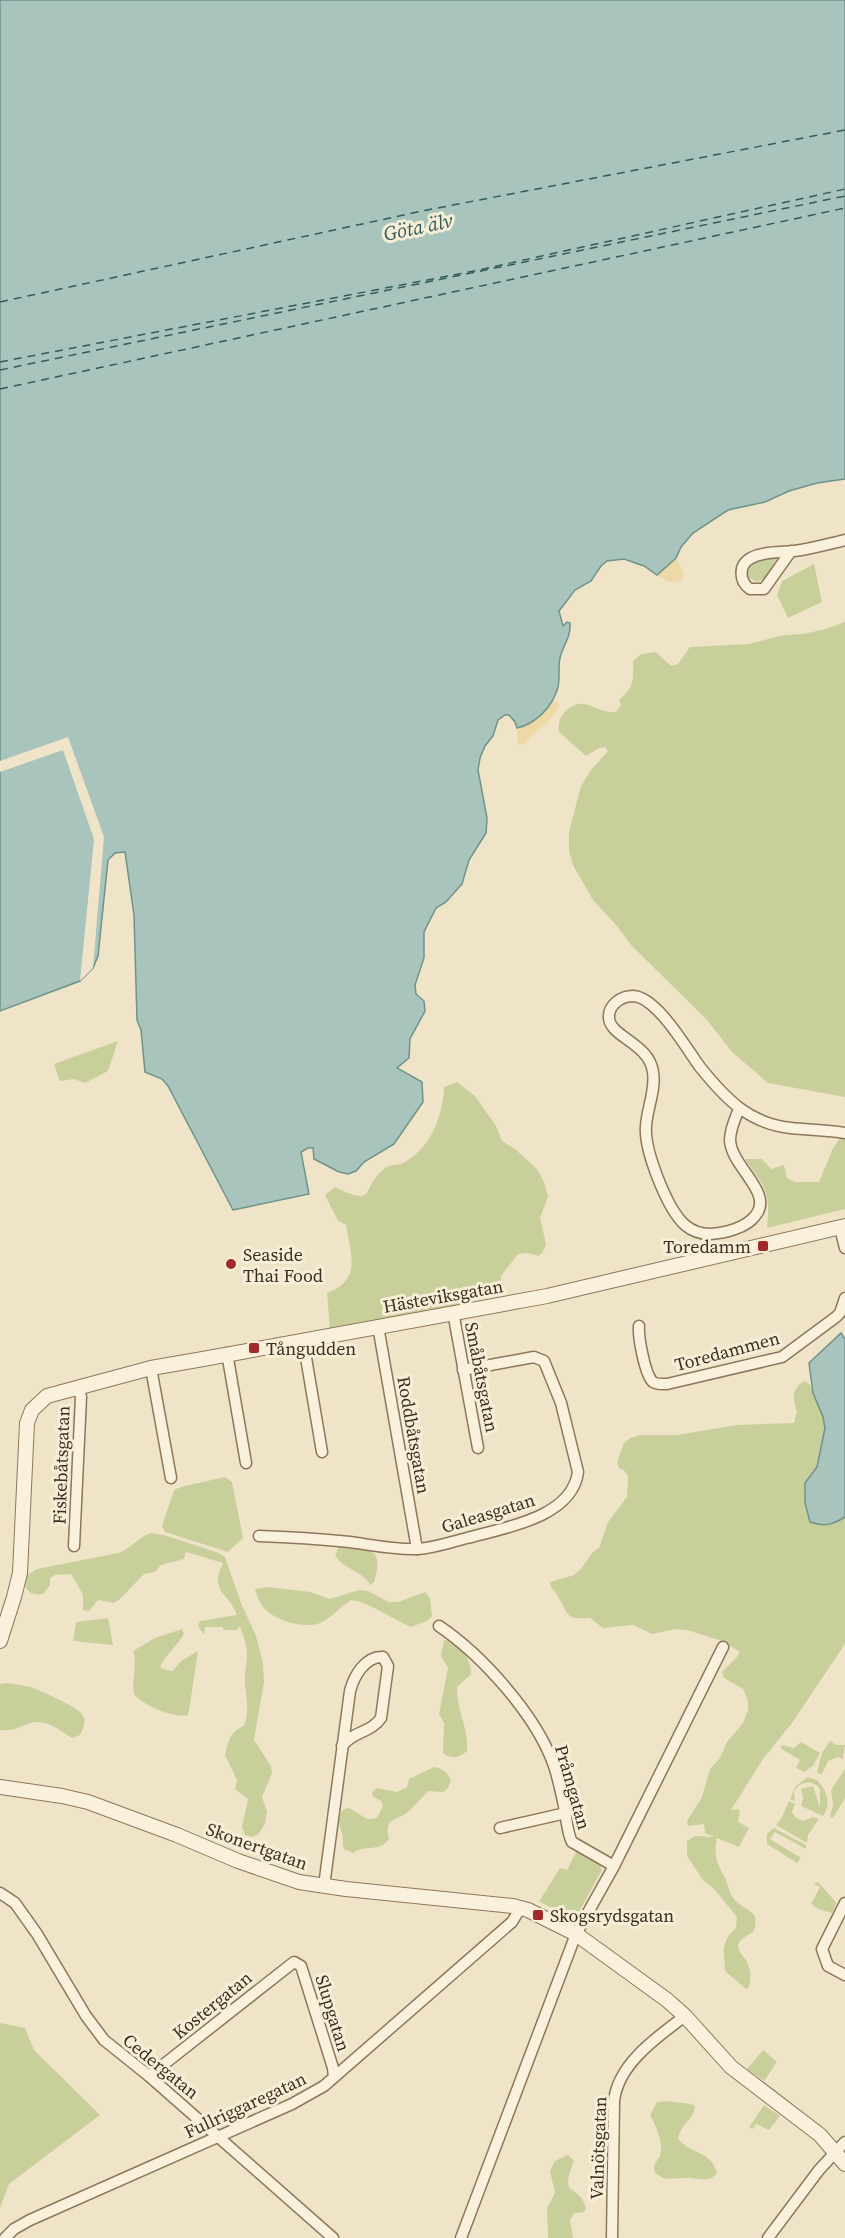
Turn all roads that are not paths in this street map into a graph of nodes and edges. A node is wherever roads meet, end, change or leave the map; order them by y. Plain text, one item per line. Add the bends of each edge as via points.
1 (845, 540) edge
2 (791, 551) junction
3 (739, 1109) junction
4 (845, 1133) edge
5 (843, 1227) edge
6 (845, 1248) edge
7 (845, 1298) edge
8 (453, 1312) junction
9 (378, 1326) junction
10 (639, 1326) dead end
11 (303, 1340) junction
12 (227, 1353) junction
13 (151, 1368) junction
14 (463, 1370) junction
15 (78, 1387) junction
16 (478, 1448) dead end
17 (322, 1452) dead end
18 (246, 1463) dead end
19 (171, 1478) dead end
20 (259, 1536) dead end
21 (74, 1546) dead end
22 (417, 1549) junction
23 (439, 1626) dead end
24 (0, 1641) edge
25 (723, 1647) dead end
26 (342, 1746) junction
27 (0, 1787) edge
28 (566, 1813) junction
29 (500, 1828) dead end
30 (614, 1866) junction
31 (324, 1886) junction
32 (0, 1893) edge
33 (845, 1903) edge
34 (521, 1907) junction
35 (576, 1934) junction
36 (296, 1962) joint
37 (845, 1975) edge
38 (685, 2016) junction
39 (149, 2076) junction
40 (334, 2077) junction
41 (219, 2137) junction
42 (840, 2147) edge
43 (845, 2164) edge
44 (5, 2238) edge
45 (333, 2238) edge
46 (461, 2238) edge
47 (612, 2238) edge
48 (768, 2238) edge

1 - 2 street
2 - 2 street via 765,588 750,589 744,583 743,566 752,557
3 - 3 street via 647,1000 628,997 615,1003 609,1016 611,1026 645,1052 653,1072 645,1127 649,1155 664,1191 691,1230 720,1233 746,1224 759,1210 758,1190 736,1161 730,1141
3 - 4 street via 782,1127
5 - 6 street
5 - 8 street, Hästeviksgatan via 547,1296
7 - 10 street, Toredammen via 836,1317 782,1357 667,1384 657,1384 650,1378
8 - 9 street, Hästeviksgatan
8 - 14 street, Småbåtsgatan
9 - 11 street, Hästeviksgatan
9 - 22 street, Roddbåtsgatan
11 - 12 street, Hästeviksgatan
11 - 17 street
12 - 13 street, Hästeviksgatan
12 - 18 street
13 - 15 street, Hästeviksgatan
13 - 19 street
14 - 16 street, Småbåtsgatan
14 - 22 street, Galeasgatan via 534,1357 544,1361 561,1403 577,1478 567,1496 543,1514
15 - 21 street, Fiskebåtsgatan
15 - 24 street, Hästeviksgatan via 47,1396 32,1410 27,1423 20,1573
20 - 22 street, Galeasgatan
23 - 28 street, Pråmgatan via 462,1643 532,1721 553,1764
25 - 30 street
26 - 26 street via 381,1718 388,1666 383,1657 369,1661 354,1678
26 - 31 street
27 - 31 street, Skonertgatan via 88,1802 285,1878
28 - 29 street
28 - 30 street, Pråmgatan via 572,1842
30 - 35 street
31 - 34 street, Skonertgatan
32 - 39 street, Cedergatan via 15,1903 37,1934 104,2040
33 - 37 street via 822,1949 828,1966
34 - 35 street, Skonertgatan
34 - 40 street, Fullriggaregatan via 512,1922
35 - 38 street, Skonertgatan
35 - 46 street
36 - 39 street, Kostergatan
36 - 40 street, Slupgatan via 302,1966
38 - 42 street, Skonertgatan via 732,2067
38 - 47 street, Valnötsgatan via 639,2053 616,2089
39 - 41 street, Cedergatan
40 - 41 street, Fullriggaregatan via 306,2098
41 - 44 street, Fullriggaregatan via 20,2224
41 - 45 street, Cedergatan
42 - 43 street, Skonertgatan
42 - 48 street

